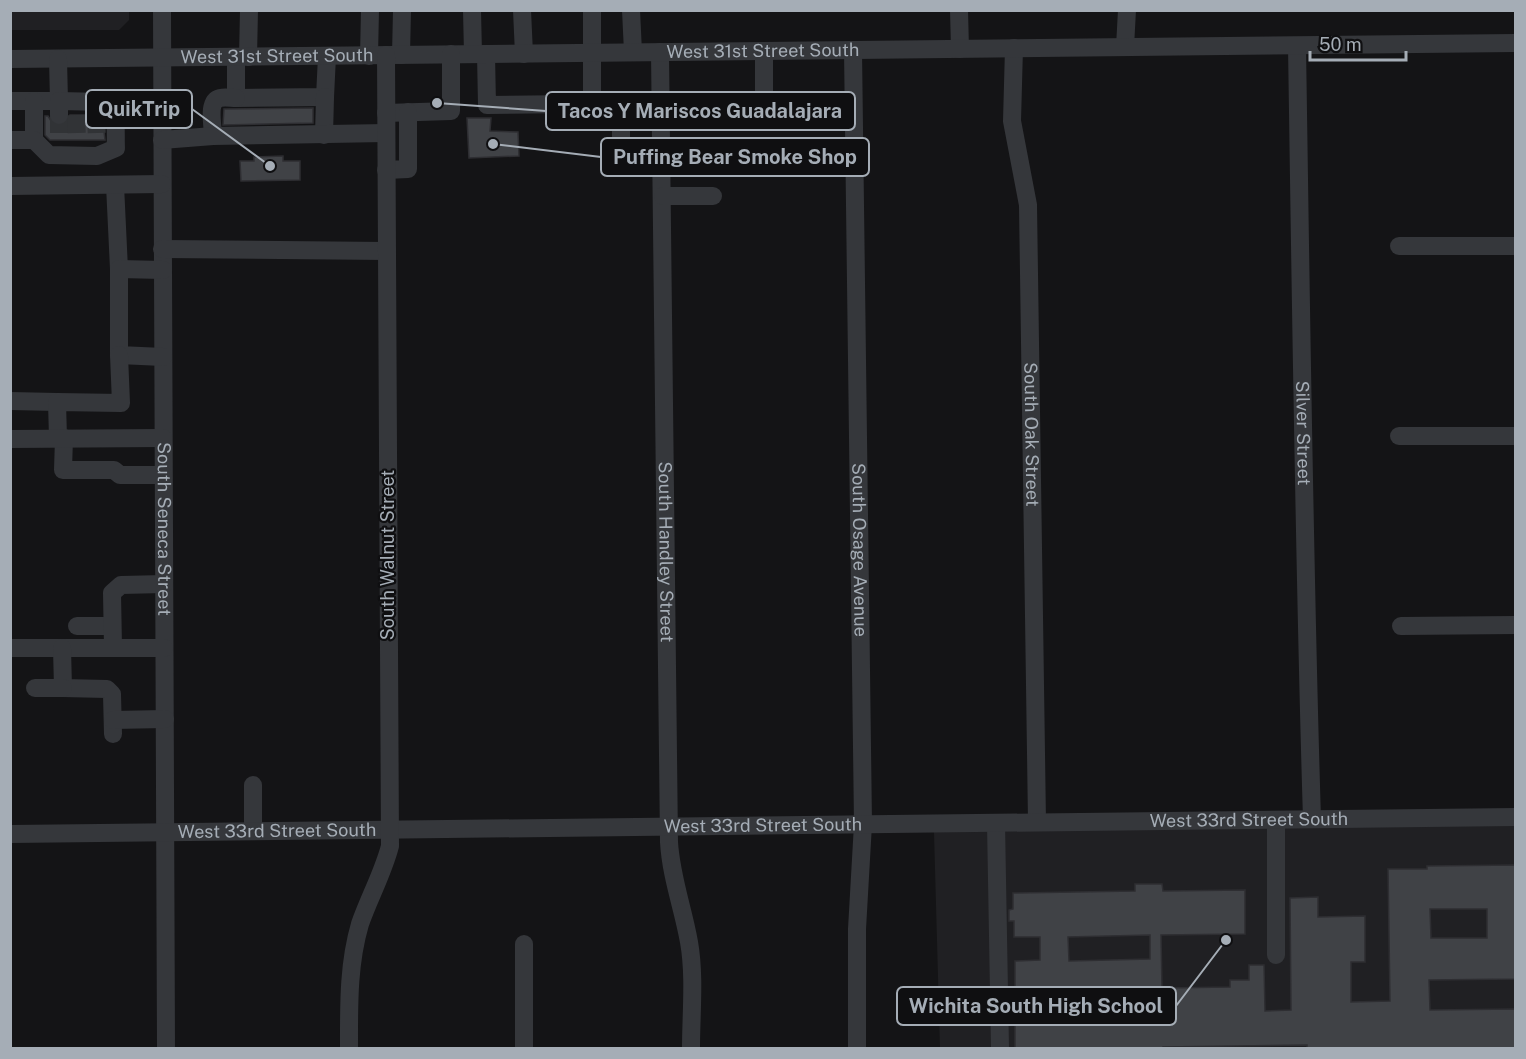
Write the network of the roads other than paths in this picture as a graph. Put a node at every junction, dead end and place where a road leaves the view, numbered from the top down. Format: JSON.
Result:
{"nodes":[{"id":1,"x":162,"y":10,"type":"edge"},
{"id":2,"x":249,"y":10,"type":"edge"},
{"id":3,"x":370,"y":10,"type":"edge"},
{"id":4,"x":402,"y":10,"type":"edge"},
{"id":5,"x":472,"y":10,"type":"edge"},
{"id":6,"x":522,"y":10,"type":"edge"},
{"id":7,"x":592,"y":10,"type":"edge"},
{"id":8,"x":631,"y":10,"type":"edge"},
{"id":9,"x":959,"y":10,"type":"edge"},
{"id":10,"x":1127,"y":10,"type":"edge"},
{"id":11,"x":1515,"y":44,"type":"edge"},
{"id":12,"x":1297,"y":46,"type":"junction"},
{"id":13,"x":1125,"y":47,"type":"junction"},
{"id":14,"x":1014,"y":48,"type":"junction"},
{"id":15,"x":960,"y":49,"type":"junction"},
{"id":16,"x":854,"y":50,"type":"junction"},
{"id":17,"x":764,"y":51,"type":"junction"},
{"id":18,"x":633,"y":52,"type":"junction"},
{"id":19,"x":660,"y":52,"type":"junction"},
{"id":20,"x":592,"y":53,"type":"junction"},
{"id":21,"x":451,"y":54,"type":"junction"},
{"id":22,"x":480,"y":54,"type":"junction"},
{"id":23,"x":524,"y":54,"type":"junction"},
{"id":24,"x":385,"y":55,"type":"junction"},
{"id":25,"x":327,"y":56,"type":"junction"},
{"id":26,"x":242,"y":57,"type":"junction"},
{"id":27,"x":162,"y":58,"type":"junction"},
{"id":28,"x":10,"y":59,"type":"edge"},
{"id":29,"x":58,"y":59,"type":"junction"},
{"id":30,"x":325,"y":96,"type":"junction"},
{"id":31,"x":236,"y":98,"type":"junction"},
{"id":32,"x":10,"y":101,"type":"edge"},
{"id":33,"x":33,"y":101,"type":"junction"},
{"id":34,"x":661,"y":103,"type":"junction"},
{"id":35,"x":592,"y":104,"type":"junction"},
{"id":36,"x":621,"y":104,"type":"junction"},
{"id":37,"x":68,"y":108,"type":"junction"},
{"id":38,"x":758,"y":111,"type":"dead end"},
{"id":39,"x":408,"y":112,"type":"junction"},
{"id":40,"x":386,"y":113,"type":"junction"},
{"id":41,"x":386,"y":134,"type":"junction"},
{"id":42,"x":324,"y":135,"type":"junction"},
{"id":43,"x":213,"y":136,"type":"junction"},
{"id":44,"x":10,"y":140,"type":"edge"},
{"id":45,"x":33,"y":140,"type":"junction"},
{"id":46,"x":162,"y":140,"type":"junction"},
{"id":47,"x":621,"y":144,"type":"dead end"},
{"id":48,"x":68,"y":148,"type":"junction"},
{"id":49,"x":713,"y":151,"type":"dead end"},
{"id":50,"x":662,"y":164,"type":"junction"},
{"id":51,"x":386,"y":170,"type":"junction"},
{"id":52,"x":162,"y":184,"type":"junction"},
{"id":53,"x":77,"y":185,"type":"junction"},
{"id":54,"x":115,"y":185,"type":"junction"},
{"id":55,"x":10,"y":186,"type":"edge"},
{"id":56,"x":663,"y":196,"type":"junction"},
{"id":57,"x":713,"y":196,"type":"dead end"},
{"id":58,"x":1399,"y":246,"type":"dead end"},
{"id":59,"x":1515,"y":246,"type":"edge"},
{"id":60,"x":162,"y":249,"type":"junction"},
{"id":61,"x":387,"y":251,"type":"junction"},
{"id":62,"x":118,"y":270,"type":"junction"},
{"id":63,"x":163,"y":270,"type":"junction"},
{"id":64,"x":119,"y":355,"type":"junction"},
{"id":65,"x":163,"y":357,"type":"junction"},
{"id":66,"x":10,"y":401,"type":"edge"},
{"id":67,"x":57,"y":402,"type":"junction"},
{"id":68,"x":1400,"y":436,"type":"dead end"},
{"id":69,"x":1515,"y":436,"type":"edge"},
{"id":70,"x":61,"y":438,"type":"junction"},
{"id":71,"x":163,"y":438,"type":"junction"},
{"id":72,"x":10,"y":439,"type":"edge"},
{"id":73,"x":163,"y":475,"type":"junction"},
{"id":74,"x":164,"y":584,"type":"junction"},
{"id":75,"x":1515,"y":625,"type":"edge"},
{"id":76,"x":77,"y":626,"type":"dead end"},
{"id":77,"x":112,"y":626,"type":"junction"},
{"id":78,"x":1401,"y":626,"type":"dead end"},
{"id":79,"x":113,"y":647,"type":"junction"},
{"id":80,"x":10,"y":648,"type":"edge"},
{"id":81,"x":62,"y":648,"type":"junction"},
{"id":82,"x":164,"y":648,"type":"junction"},
{"id":83,"x":35,"y":688,"type":"dead end"},
{"id":84,"x":63,"y":688,"type":"junction"},
{"id":85,"x":165,"y":719,"type":"junction"},
{"id":86,"x":253,"y":785,"type":"dead end"},
{"id":87,"x":1515,"y":817,"type":"edge"},
{"id":88,"x":1312,"y":819,"type":"junction"},
{"id":89,"x":1276,"y":820,"type":"junction"},
{"id":90,"x":1037,"y":822,"type":"junction"},
{"id":91,"x":996,"y":823,"type":"junction"},
{"id":92,"x":863,"y":824,"type":"junction"},
{"id":93,"x":669,"y":826,"type":"junction"},
{"id":94,"x":390,"y":830,"type":"junction"},
{"id":95,"x":253,"y":831,"type":"junction"},
{"id":96,"x":165,"y":832,"type":"junction"},
{"id":97,"x":10,"y":834,"type":"edge"},
{"id":98,"x":524,"y":944,"type":"dead end"},
{"id":99,"x":1276,"y":955,"type":"dead end"},
{"id":100,"x":166,"y":1048,"type":"edge"},
{"id":101,"x":349,"y":1048,"type":"edge"},
{"id":102,"x":524,"y":1048,"type":"edge"},
{"id":103,"x":691,"y":1048,"type":"edge"},
{"id":104,"x":857,"y":1048,"type":"edge"},
{"id":105,"x":999,"y":1048,"type":"edge"}],
"edges":[{"from":1,"to":27,"type":"street","name":"South Seneca Street"},
{"from":2,"to":26,"type":"street"},
{"from":3,"to":24,"type":"street"},
{"from":4,"to":24,"type":"street"},
{"from":5,"to":22,"type":"street"},
{"from":6,"to":23,"type":"street"},
{"from":7,"to":20,"type":"street"},
{"from":8,"to":18,"type":"street"},
{"from":9,"to":15,"type":"street"},
{"from":10,"to":13,"type":"street"},
{"from":11,"to":12,"type":"street","name":"West 31st Street South"},
{"from":12,"to":13,"type":"street","name":"West 31st Street South"},
{"from":12,"to":88,"type":"street","name":"Silver Street"},
{"from":13,"to":14,"type":"street","name":"West 31st Street South"},
{"from":14,"to":15,"type":"street","name":"West 31st Street South"},
{"from":14,"to":90,"type":"street","name":"South Oak Street"},
{"from":15,"to":16,"type":"street","name":"West 31st Street South"},
{"from":16,"to":17,"type":"street","name":"West 31st Street South"},
{"from":16,"to":92,"type":"street","name":"South Osage Avenue"},
{"from":17,"to":19,"type":"street","name":"West 31st Street South"},
{"from":17,"to":38,"type":"street"},
{"from":18,"to":19,"type":"street","name":"West 31st Street South"},
{"from":18,"to":20,"type":"street","name":"West 31st Street South"},
{"from":19,"to":34,"type":"street","name":"South Handley Street"},
{"from":20,"to":23,"type":"street","name":"West 31st Street South"},
{"from":20,"to":35,"type":"street"},
{"from":21,"to":22,"type":"street","name":"West 31st Street South"},
{"from":21,"to":24,"type":"street","name":"West 31st Street South"},
{"from":21,"to":39,"type":"street"},
{"from":22,"to":23,"type":"street","name":"West 31st Street South"},
{"from":22,"to":35,"type":"street"},
{"from":24,"to":25,"type":"street","name":"West 31st Street South"},
{"from":24,"to":40,"type":"street","name":"South Walnut Street"},
{"from":25,"to":26,"type":"street","name":"West 31st Street South"},
{"from":25,"to":30,"type":"street"},
{"from":26,"to":27,"type":"street","name":"West 31st Street South"},
{"from":26,"to":31,"type":"street"},
{"from":27,"to":29,"type":"street","name":"West 31st Street South"},
{"from":27,"to":46,"type":"street","name":"South Seneca Street"},
{"from":28,"to":29,"type":"street","name":"West 31st Street South"},
{"from":29,"to":37,"type":"street"},
{"from":30,"to":31,"type":"street"},
{"from":30,"to":42,"type":"street"},
{"from":31,"to":43,"type":"street"},
{"from":32,"to":33,"type":"street"},
{"from":33,"to":37,"type":"street"},
{"from":33,"to":45,"type":"street"},
{"from":34,"to":36,"type":"street"},
{"from":34,"to":50,"type":"street","name":"South Handley Street"},
{"from":35,"to":36,"type":"street"},
{"from":36,"to":47,"type":"street"},
{"from":37,"to":48,"type":"street"},
{"from":39,"to":40,"type":"street"},
{"from":39,"to":51,"type":"street"},
{"from":40,"to":41,"type":"street","name":"South Walnut Street"},
{"from":41,"to":42,"type":"street"},
{"from":41,"to":51,"type":"street","name":"South Walnut Street"},
{"from":42,"to":43,"type":"street"},
{"from":43,"to":46,"type":"street"},
{"from":44,"to":45,"type":"street"},
{"from":45,"to":48,"type":"street"},
{"from":46,"to":52,"type":"street","name":"South Seneca Street"},
{"from":48,"to":53,"type":"street"},
{"from":49,"to":50,"type":"street"},
{"from":50,"to":56,"type":"street","name":"South Handley Street"},
{"from":51,"to":61,"type":"street","name":"South Walnut Street"},
{"from":52,"to":54,"type":"street"},
{"from":52,"to":60,"type":"street","name":"South Seneca Street"},
{"from":53,"to":54,"type":"street"},
{"from":53,"to":55,"type":"street"},
{"from":54,"to":62,"type":"street"},
{"from":56,"to":57,"type":"street"},
{"from":56,"to":93,"type":"street","name":"South Handley Street"},
{"from":58,"to":59,"type":"street"},
{"from":60,"to":61,"type":"street"},
{"from":60,"to":63,"type":"street","name":"South Seneca Street"},
{"from":61,"to":94,"type":"street","name":"South Walnut Street"},
{"from":62,"to":63,"type":"street"},
{"from":62,"to":64,"type":"street"},
{"from":63,"to":65,"type":"street","name":"South Seneca Street"},
{"from":64,"to":65,"type":"street"},
{"from":64,"to":67,"type":"street"},
{"from":65,"to":71,"type":"street","name":"South Seneca Street"},
{"from":66,"to":67,"type":"street"},
{"from":67,"to":70,"type":"street"},
{"from":68,"to":69,"type":"street"},
{"from":70,"to":71,"type":"street"},
{"from":70,"to":72,"type":"street"},
{"from":70,"to":73,"type":"street"},
{"from":71,"to":73,"type":"street","name":"South Seneca Street"},
{"from":73,"to":74,"type":"street","name":"South Seneca Street"},
{"from":74,"to":77,"type":"street"},
{"from":74,"to":82,"type":"street","name":"South Seneca Street"},
{"from":75,"to":78,"type":"street"},
{"from":76,"to":77,"type":"street"},
{"from":77,"to":79,"type":"street"},
{"from":79,"to":81,"type":"street"},
{"from":79,"to":82,"type":"street"},
{"from":80,"to":81,"type":"street"},
{"from":81,"to":84,"type":"street"},
{"from":82,"to":85,"type":"street","name":"South Seneca Street"},
{"from":83,"to":84,"type":"street"},
{"from":84,"to":85,"type":"street"},
{"from":85,"to":96,"type":"street","name":"South Seneca Street"},
{"from":86,"to":95,"type":"street"},
{"from":87,"to":88,"type":"street","name":"West 33rd Street South"},
{"from":88,"to":89,"type":"street","name":"West 33rd Street South"},
{"from":89,"to":90,"type":"street","name":"West 33rd Street South"},
{"from":89,"to":99,"type":"street"},
{"from":90,"to":91,"type":"street","name":"West 33rd Street South"},
{"from":91,"to":92,"type":"street","name":"West 33rd Street South"},
{"from":91,"to":105,"type":"street"},
{"from":92,"to":93,"type":"street","name":"West 33rd Street South"},
{"from":92,"to":104,"type":"street","name":"South Osage Avenue"},
{"from":93,"to":94,"type":"street","name":"West 33rd Street South"},
{"from":93,"to":103,"type":"street","name":"South Handley Street"},
{"from":94,"to":95,"type":"street","name":"West 33rd Street South"},
{"from":94,"to":101,"type":"street","name":"South Walnut Street"},
{"from":95,"to":96,"type":"street","name":"West 33rd Street South"},
{"from":96,"to":97,"type":"street","name":"West 33rd Street South"},
{"from":96,"to":100,"type":"street","name":"South Seneca Street"},
{"from":98,"to":102,"type":"street"}]}
